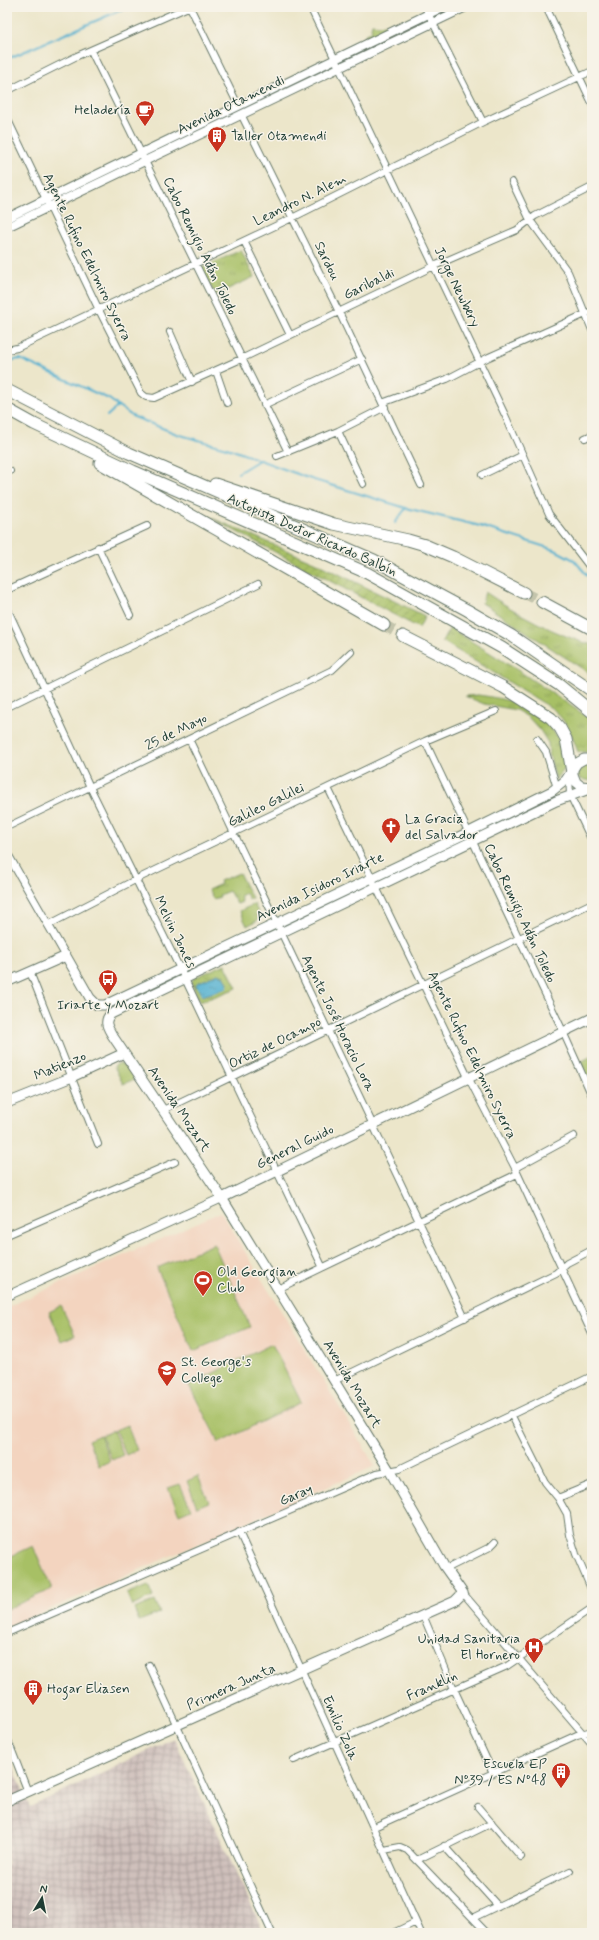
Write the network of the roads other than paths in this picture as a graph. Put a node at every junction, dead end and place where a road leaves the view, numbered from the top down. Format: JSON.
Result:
{"nodes":[{"id":1,"x":189,"y":7,"type":"edge"},
{"id":2,"x":310,"y":7,"type":"edge"},
{"id":3,"x":443,"y":7,"type":"edge"},
{"id":4,"x":466,"y":7,"type":"edge"},
{"id":5,"x":546,"y":7,"type":"edge"},
{"id":6,"x":427,"y":10,"type":"edge"},
{"id":7,"x":433,"y":23,"type":"junction"},
{"id":8,"x":91,"y":51,"type":"junction"},
{"id":9,"x":334,"y":60,"type":"junction"},
{"id":10,"x":338,"y":68,"type":"junction"},
{"id":11,"x":592,"y":70,"type":"edge"},
{"id":12,"x":580,"y":76,"type":"junction"},
{"id":13,"x":7,"y":91,"type":"edge"},
{"id":14,"x":592,"y":102,"type":"edge"},
{"id":15,"x":238,"y":105,"type":"junction"},
{"id":16,"x":241,"y":114,"type":"junction"},
{"id":17,"x":7,"y":118,"type":"edge"},
{"id":18,"x":483,"y":122,"type":"junction"},
{"id":19,"x":144,"y":157,"type":"junction"},
{"id":20,"x":388,"y":170,"type":"junction"},
{"id":21,"x":512,"y":182,"type":"dead end"},
{"id":22,"x":592,"y":188,"type":"edge"},
{"id":23,"x":47,"y":203,"type":"junction"},
{"id":24,"x":7,"y":218,"type":"edge"},
{"id":25,"x":292,"y":218,"type":"junction"},
{"id":26,"x":530,"y":220,"type":"junction"},
{"id":27,"x":7,"y":227,"type":"edge"},
{"id":28,"x":244,"y":241,"type":"junction"},
{"id":29,"x":194,"y":264,"type":"junction"},
{"id":30,"x":434,"y":266,"type":"junction"},
{"id":31,"x":99,"y":310,"type":"junction"},
{"id":32,"x":592,"y":311,"type":"edge"},
{"id":33,"x":339,"y":312,"type":"junction"},
{"id":34,"x":585,"y":314,"type":"junction"},
{"id":35,"x":592,"y":330,"type":"edge"},
{"id":36,"x":170,"y":332,"type":"dead end"},
{"id":37,"x":290,"y":335,"type":"junction"},
{"id":38,"x":7,"y":350,"type":"edge"},
{"id":39,"x":362,"y":359,"type":"junction"},
{"id":40,"x":242,"y":360,"type":"junction"},
{"id":41,"x":480,"y":363,"type":"junction"},
{"id":42,"x":216,"y":371,"type":"junction"},
{"id":43,"x":192,"y":382,"type":"junction"},
{"id":44,"x":7,"y":390,"type":"edge"},
{"id":45,"x":154,"y":398,"type":"joint"},
{"id":46,"x":227,"y":403,"type":"dead end"},
{"id":47,"x":264,"y":405,"type":"junction"},
{"id":48,"x":384,"y":405,"type":"junction"},
{"id":49,"x":7,"y":409,"type":"edge"},
{"id":50,"x":34,"y":424,"type":"junction"},
{"id":51,"x":338,"y":431,"type":"junction"},
{"id":52,"x":592,"y":435,"type":"edge"},
{"id":53,"x":585,"y":438,"type":"dead end"},
{"id":54,"x":288,"y":452,"type":"junction"},
{"id":55,"x":129,"y":453,"type":"junction"},
{"id":56,"x":523,"y":455,"type":"junction"},
{"id":57,"x":278,"y":456,"type":"dead end"},
{"id":58,"x":482,"y":475,"type":"dead end"},
{"id":59,"x":363,"y":484,"type":"dead end"},
{"id":60,"x":421,"y":485,"type":"dead end"},
{"id":61,"x":146,"y":526,"type":"dead end"},
{"id":62,"x":98,"y":547,"type":"junction"},
{"id":63,"x":592,"y":570,"type":"edge"},
{"id":64,"x":258,"y":584,"type":"dead end"},
{"id":65,"x":7,"y":590,"type":"edge"},
{"id":66,"x":524,"y":593,"type":"tunnel mouth"},
{"id":67,"x":542,"y":602,"type":"tunnel mouth"},
{"id":68,"x":7,"y":608,"type":"edge"},
{"id":69,"x":130,"y":615,"type":"dead end"},
{"id":70,"x":384,"y":625,"type":"tunnel mouth"},
{"id":71,"x":592,"y":629,"type":"edge"},
{"id":72,"x":403,"y":636,"type":"tunnel mouth"},
{"id":73,"x":351,"y":652,"type":"dead end"},
{"id":74,"x":45,"y":689,"type":"junction"},
{"id":75,"x":592,"y":691,"type":"edge"},
{"id":76,"x":7,"y":707,"type":"edge"},
{"id":77,"x":496,"y":711,"type":"dead end"},
{"id":78,"x":592,"y":712,"type":"edge"},
{"id":79,"x":189,"y":739,"type":"junction"},
{"id":80,"x":537,"y":739,"type":"dead end"},
{"id":81,"x":425,"y":741,"type":"junction"},
{"id":82,"x":592,"y":759,"type":"edge"},
{"id":83,"x":571,"y":774,"type":"junction"},
{"id":84,"x":90,"y":786,"type":"junction"},
{"id":85,"x":328,"y":788,"type":"junction"},
{"id":86,"x":592,"y":788,"type":"edge"},
{"id":87,"x":554,"y":790,"type":"junction"},
{"id":88,"x":570,"y":795,"type":"junction"},
{"id":89,"x":556,"y":801,"type":"junction"},
{"id":90,"x":7,"y":827,"type":"edge"},
{"id":91,"x":234,"y":834,"type":"junction"},
{"id":92,"x":471,"y":837,"type":"junction"},
{"id":93,"x":592,"y":841,"type":"edge"},
{"id":94,"x":7,"y":853,"type":"edge"},
{"id":95,"x":372,"y":878,"type":"junction"},
{"id":96,"x":137,"y":879,"type":"junction"},
{"id":97,"x":376,"y":888,"type":"junction"},
{"id":98,"x":592,"y":903,"type":"edge"},
{"id":99,"x":276,"y":924,"type":"junction"},
{"id":100,"x":48,"y":925,"type":"junction"},
{"id":101,"x":281,"y":934,"type":"junction"},
{"id":102,"x":519,"y":938,"type":"junction"},
{"id":103,"x":66,"y":956,"type":"junction"},
{"id":104,"x":180,"y":970,"type":"junction"},
{"id":105,"x":30,"y":972,"type":"junction"},
{"id":106,"x":185,"y":979,"type":"junction"},
{"id":107,"x":7,"y":982,"type":"edge"},
{"id":108,"x":424,"y":984,"type":"junction"},
{"id":109,"x":592,"y":1018,"type":"edge"},
{"id":110,"x":106,"y":1025,"type":"joint"},
{"id":111,"x":327,"y":1031,"type":"junction"},
{"id":112,"x":562,"y":1031,"type":"junction"},
{"id":113,"x":124,"y":1053,"type":"junction"},
{"id":114,"x":232,"y":1076,"type":"junction"},
{"id":115,"x":72,"y":1077,"type":"junction"},
{"id":116,"x":468,"y":1077,"type":"junction"},
{"id":117,"x":592,"y":1096,"type":"edge"},
{"id":118,"x":7,"y":1103,"type":"edge"},
{"id":119,"x":163,"y":1110,"type":"junction"},
{"id":120,"x":374,"y":1124,"type":"junction"},
{"id":121,"x":574,"y":1136,"type":"dead end"},
{"id":122,"x":98,"y":1144,"type":"dead end"},
{"id":123,"x":175,"y":1162,"type":"dead end"},
{"id":124,"x":516,"y":1171,"type":"junction"},
{"id":125,"x":276,"y":1172,"type":"junction"},
{"id":126,"x":222,"y":1198,"type":"junction"},
{"id":127,"x":419,"y":1220,"type":"junction"},
{"id":128,"x":7,"y":1235,"type":"edge"},
{"id":129,"x":592,"y":1250,"type":"edge"},
{"id":130,"x":322,"y":1266,"type":"junction"},
{"id":131,"x":562,"y":1268,"type":"junction"},
{"id":132,"x":278,"y":1289,"type":"junction"},
{"id":133,"x":7,"y":1296,"type":"edge"},
{"id":134,"x":465,"y":1318,"type":"junction"},
{"id":135,"x":592,"y":1334,"type":"edge"},
{"id":136,"x":592,"y":1376,"type":"edge"},
{"id":137,"x":334,"y":1380,"type":"junction"},
{"id":138,"x":511,"y":1414,"type":"junction"},
{"id":139,"x":389,"y":1470,"type":"junction"},
{"id":140,"x":592,"y":1484,"type":"edge"},
{"id":141,"x":558,"y":1498,"type":"junction"},
{"id":142,"x":239,"y":1532,"type":"junction"},
{"id":143,"x":496,"y":1542,"type":"dead end"},
{"id":144,"x":446,"y":1569,"type":"junction"},
{"id":145,"x":592,"y":1591,"type":"edge"},
{"id":146,"x":463,"y":1593,"type":"junction"},
{"id":147,"x":592,"y":1608,"type":"edge"},
{"id":148,"x":423,"y":1615,"type":"junction"},
{"id":149,"x":7,"y":1633,"type":"edge"},
{"id":150,"x":519,"y":1656,"type":"junction"},
{"id":151,"x":149,"y":1665,"type":"dead end"},
{"id":152,"x":301,"y":1670,"type":"junction"},
{"id":153,"x":454,"y":1689,"type":"junction"},
{"id":154,"x":177,"y":1726,"type":"junction"},
{"id":155,"x":592,"y":1731,"type":"edge"},
{"id":156,"x":583,"y":1734,"type":"junction"},
{"id":157,"x":7,"y":1738,"type":"edge"},
{"id":158,"x":334,"y":1743,"type":"junction"},
{"id":159,"x":592,"y":1744,"type":"edge"},
{"id":160,"x":294,"y":1760,"type":"dead end"},
{"id":161,"x":493,"y":1773,"type":"junction"},
{"id":162,"x":28,"y":1792,"type":"junction"},
{"id":163,"x":7,"y":1801,"type":"edge"},
{"id":164,"x":478,"y":1807,"type":"dead end"},
{"id":165,"x":492,"y":1823,"type":"junction"},
{"id":166,"x":374,"y":1827,"type":"junction"},
{"id":167,"x":444,"y":1846,"type":"junction"},
{"id":168,"x":384,"y":1850,"type":"junction"},
{"id":169,"x":521,"y":1857,"type":"dead end"},
{"id":170,"x":417,"y":1860,"type":"junction"},
{"id":171,"x":570,"y":1870,"type":"dead end"},
{"id":172,"x":498,"y":1906,"type":"junction"},
{"id":173,"x":472,"y":1918,"type":"junction"},
{"id":174,"x":416,"y":1922,"type":"junction"},
{"id":175,"x":272,"y":1933,"type":"edge"},
{"id":176,"x":393,"y":1933,"type":"edge"},
{"id":177,"x":421,"y":1933,"type":"edge"},
{"id":178,"x":487,"y":1933,"type":"edge"}],
"edges":[{"from":1,"to":8,"type":"street"},
{"from":1,"to":15,"type":"street"},
{"from":2,"to":9,"type":"street","name":"Jorge Newbery"},
{"from":3,"to":6,"type":"main road","name":"Avenida Otamendi"},
{"from":4,"to":7,"type":"main road","name":"Avenida Otamendi"},
{"from":5,"to":12,"type":"street"},
{"from":6,"to":7,"type":"street"},
{"from":6,"to":9,"type":"main road","name":"Avenida Otamendi"},
{"from":7,"to":10,"type":"main road","name":"Avenida Otamendi"},
{"from":7,"to":18,"type":"street"},
{"from":8,"to":13,"type":"street"},
{"from":8,"to":19,"type":"street","name":"Cabo Remigio Adán Toledo"},
{"from":9,"to":10,"type":"street","name":"Jorge Newbery"},
{"from":9,"to":15,"type":"main road","name":"Avenida Otamendi"},
{"from":10,"to":16,"type":"main road","name":"Avenida Otamendi"},
{"from":10,"to":20,"type":"street","name":"Jorge Newbery"},
{"from":11,"to":12,"type":"street","name":"Leandro N. Alem"},
{"from":12,"to":14,"type":"street"},
{"from":12,"to":18,"type":"street","name":"Leandro N. Alem"},
{"from":15,"to":19,"type":"main road","name":"Avenida Otamendi"},
{"from":16,"to":19,"type":"main road","name":"Avenida Otamendi"},
{"from":16,"to":25,"type":"street","name":"Sardou"},
{"from":17,"to":23,"type":"street","name":"Agente Rufino Edelmiro Syerra"},
{"from":18,"to":20,"type":"street","name":"Leandro N. Alem"},
{"from":19,"to":23,"type":"main road","name":"Avenida Otamendi"},
{"from":19,"to":29,"type":"street","name":"Cabo Remigio Adán Toledo"},
{"from":20,"to":25,"type":"street","name":"Leandro N. Alem"},
{"from":20,"to":30,"type":"street","name":"Jorge Newbery"},
{"from":21,"to":26,"type":"street"},
{"from":22,"to":26,"type":"street","name":"Garibaldi"},
{"from":23,"to":24,"type":"main road","name":"Avenida Otamendi"},
{"from":23,"to":27,"type":"main road","name":"Avenida Otamendi"},
{"from":23,"to":31,"type":"street","name":"Agente Rufino Edelmiro Syerra"},
{"from":25,"to":28,"type":"street","name":"Leandro N. Alem"},
{"from":25,"to":33,"type":"street","name":"Sardou"},
{"from":26,"to":30,"type":"street","name":"Garibaldi"},
{"from":26,"to":34,"type":"street"},
{"from":28,"to":29,"type":"street","name":"Leandro N. Alem"},
{"from":28,"to":37,"type":"street"},
{"from":29,"to":31,"type":"street","name":"Leandro N. Alem"},
{"from":29,"to":40,"type":"street","name":"Cabo Remigio Adán Toledo"},
{"from":30,"to":33,"type":"street","name":"Garibaldi"},
{"from":30,"to":41,"type":"street","name":"Jorge Newbery"},
{"from":31,"to":38,"type":"street","name":"Leandro N. Alem"},
{"from":31,"to":45,"type":"street","name":"Agente Rufino Edelmiro Syerra"},
{"from":32,"to":34,"type":"street"},
{"from":33,"to":37,"type":"street","name":"Garibaldi"},
{"from":33,"to":39,"type":"street","name":"Sardou"},
{"from":34,"to":35,"type":"street"},
{"from":34,"to":41,"type":"street"},
{"from":36,"to":43,"type":"street"},
{"from":37,"to":40,"type":"street","name":"Garibaldi"},
{"from":39,"to":47,"type":"street"},
{"from":39,"to":48,"type":"street","name":"Sardou"},
{"from":40,"to":42,"type":"street","name":"Garibaldi"},
{"from":40,"to":47,"type":"street","name":"Cabo Remigio Adán Toledo"},
{"from":41,"to":48,"type":"street"},
{"from":41,"to":56,"type":"street","name":"Jorge Newbery"},
{"from":42,"to":43,"type":"street","name":"Garibaldi"},
{"from":42,"to":46,"type":"street"},
{"from":43,"to":45,"type":"street","name":"Garibaldi"},
{"from":44,"to":55,"type":"highway","name":"Autopista Doctor Ricardo Balbín"},
{"from":47,"to":54,"type":"street","name":"Cabo Remigio Adán Toledo"},
{"from":48,"to":51,"type":"street"},
{"from":48,"to":60,"type":"street","name":"Sardou"},
{"from":49,"to":50,"type":"highway","name":"Autopista Doctor Ricardo Balbín"},
{"from":50,"to":70,"type":"highway"},
{"from":50,"to":78,"type":"highway","name":"Autopista Doctor Ricardo Balbín"},
{"from":51,"to":54,"type":"street"},
{"from":51,"to":59,"type":"street"},
{"from":52,"to":53,"type":"street"},
{"from":54,"to":57,"type":"street"},
{"from":55,"to":66,"type":"highway"},
{"from":55,"to":75,"type":"highway","name":"Autopista Doctor Ricardo Balbín"},
{"from":56,"to":58,"type":"street"},
{"from":56,"to":63,"type":"street","name":"Jorge Newbery"},
{"from":61,"to":62,"type":"street"},
{"from":62,"to":65,"type":"street"},
{"from":62,"to":69,"type":"street"},
{"from":64,"to":74,"type":"street"},
{"from":67,"to":71,"type":"highway"},
{"from":68,"to":74,"type":"street","name":"Melvin Jones"},
{"from":72,"to":83,"type":"highway"},
{"from":73,"to":79,"type":"street","name":"25 de Mayo"},
{"from":74,"to":76,"type":"street"},
{"from":74,"to":84,"type":"street","name":"Melvin Jones"},
{"from":77,"to":81,"type":"street","name":"Galileo Galilei"},
{"from":79,"to":84,"type":"street","name":"25 de Mayo"},
{"from":79,"to":91,"type":"street","name":"Agente José Horacio Lora"},
{"from":80,"to":87,"type":"street"},
{"from":81,"to":85,"type":"street","name":"Galileo Galilei"},
{"from":81,"to":92,"type":"street","name":"Cabo Remigio Adán Toledo"},
{"from":82,"to":83,"type":"main road","name":"Avenida Isidoro Iriarte"},
{"from":83,"to":86,"type":"main road"},
{"from":83,"to":87,"type":"main road","name":"Avenida Isidoro Iriarte"},
{"from":83,"to":88,"type":"street"},
{"from":84,"to":90,"type":"street","name":"25 de Mayo"},
{"from":84,"to":96,"type":"street","name":"Melvin Jones"},
{"from":85,"to":91,"type":"street","name":"Galileo Galilei"},
{"from":85,"to":95,"type":"street","name":"Agente Rufino Edelmiro Syerra"},
{"from":86,"to":88,"type":"main road","name":"Avenida Isidoro Iriarte"},
{"from":87,"to":89,"type":"main road"},
{"from":87,"to":92,"type":"main road","name":"Avenida Isidoro Iriarte"},
{"from":88,"to":89,"type":"main road","name":"Avenida Isidoro Iriarte"},
{"from":88,"to":93,"type":"street"},
{"from":89,"to":92,"type":"main road","name":"Avenida Isidoro Iriarte"},
{"from":91,"to":96,"type":"street","name":"Galileo Galilei"},
{"from":91,"to":99,"type":"street","name":"Agente José Horacio Lora"},
{"from":92,"to":95,"type":"main road","name":"Avenida Isidoro Iriarte"},
{"from":92,"to":97,"type":"main road","name":"Avenida Isidoro Iriarte"},
{"from":92,"to":102,"type":"street","name":"Cabo Remigio Adán Toledo"},
{"from":94,"to":100,"type":"street"},
{"from":95,"to":97,"type":"street","name":"Agente Rufino Edelmiro Syerra"},
{"from":95,"to":99,"type":"main road","name":"Avenida Isidoro Iriarte"},
{"from":96,"to":100,"type":"street","name":"Galileo Galilei"},
{"from":96,"to":104,"type":"street","name":"Melvin Jones"},
{"from":97,"to":101,"type":"main road","name":"Avenida Isidoro Iriarte"},
{"from":97,"to":108,"type":"street","name":"Agente Rufino Edelmiro Syerra"},
{"from":98,"to":102,"type":"street","name":"Ortiz de Ocampo"},
{"from":99,"to":101,"type":"street","name":"Agente José Horacio Lora"},
{"from":99,"to":104,"type":"main road","name":"Avenida Isidoro Iriarte"},
{"from":100,"to":103,"type":"street"},
{"from":101,"to":106,"type":"main road","name":"Avenida Isidoro Iriarte"},
{"from":101,"to":111,"type":"street","name":"Agente José Horacio Lora"},
{"from":102,"to":108,"type":"street","name":"Ortiz de Ocampo"},
{"from":102,"to":112,"type":"street","name":"Cabo Remigio Adán Toledo"},
{"from":103,"to":104,"type":"main road","name":"Avenida Isidoro Iriarte"},
{"from":103,"to":105,"type":"main road"},
{"from":104,"to":106,"type":"street","name":"Melvin Jones"},
{"from":105,"to":107,"type":"main road"},
{"from":105,"to":115,"type":"street"},
{"from":106,"to":110,"type":"main road","name":"Avenida Isidoro Iriarte"},
{"from":106,"to":114,"type":"street","name":"Melvin Jones"},
{"from":108,"to":111,"type":"street","name":"Ortiz de Ocampo"},
{"from":108,"to":116,"type":"street","name":"Agente Rufino Edelmiro Syerra"},
{"from":109,"to":112,"type":"main road","name":"General Guido"},
{"from":110,"to":113,"type":"main road","name":"Avenida Mozart"},
{"from":111,"to":114,"type":"street","name":"Ortiz de Ocampo"},
{"from":111,"to":120,"type":"street","name":"Agente José Horacio Lora"},
{"from":112,"to":116,"type":"main road","name":"General Guido"},
{"from":112,"to":117,"type":"street","name":"Cabo Remigio Adán Toledo"},
{"from":113,"to":115,"type":"main road","name":"Matienzo"},
{"from":113,"to":119,"type":"main road","name":"Avenida Mozart"},
{"from":114,"to":119,"type":"street","name":"Ortiz de Ocampo"},
{"from":114,"to":125,"type":"street","name":"Melvin Jones"},
{"from":115,"to":118,"type":"main road","name":"Matienzo"},
{"from":115,"to":122,"type":"street"},
{"from":116,"to":120,"type":"main road","name":"General Guido"},
{"from":116,"to":124,"type":"street","name":"Agente Rufino Edelmiro Syerra"},
{"from":119,"to":126,"type":"main road","name":"Avenida Mozart"},
{"from":120,"to":125,"type":"main road","name":"General Guido"},
{"from":120,"to":127,"type":"street","name":"Agente José Horacio Lora"},
{"from":121,"to":124,"type":"street"},
{"from":123,"to":128,"type":"street"},
{"from":124,"to":127,"type":"street"},
{"from":124,"to":131,"type":"street","name":"Agente Rufino Edelmiro Syerra"},
{"from":125,"to":126,"type":"main road","name":"General Guido"},
{"from":125,"to":130,"type":"street","name":"Melvin Jones"},
{"from":126,"to":132,"type":"main road","name":"Avenida Mozart"},
{"from":126,"to":133,"type":"main road","name":"General Guido"},
{"from":127,"to":130,"type":"street"},
{"from":127,"to":134,"type":"street","name":"Agente José Horacio Lora"},
{"from":129,"to":131,"type":"street"},
{"from":130,"to":132,"type":"street"},
{"from":131,"to":134,"type":"street"},
{"from":131,"to":135,"type":"street","name":"Agente Rufino Edelmiro Syerra"},
{"from":132,"to":137,"type":"main road","name":"Avenida Mozart"},
{"from":134,"to":137,"type":"street"},
{"from":136,"to":138,"type":"street","name":"Garay"},
{"from":137,"to":139,"type":"main road","name":"Avenida Mozart"},
{"from":138,"to":139,"type":"street","name":"Garay"},
{"from":138,"to":141,"type":"street"},
{"from":139,"to":142,"type":"street","name":"Garay"},
{"from":139,"to":144,"type":"main road","name":"Avenida Mozart"},
{"from":140,"to":141,"type":"street"},
{"from":141,"to":145,"type":"street"},
{"from":142,"to":149,"type":"street","name":"Garay"},
{"from":142,"to":152,"type":"street","name":"Emilio Zola"},
{"from":143,"to":144,"type":"street"},
{"from":144,"to":146,"type":"main road","name":"Avenida Mozart"},
{"from":146,"to":148,"type":"main road","name":"Primera Junta"},
{"from":146,"to":150,"type":"street","name":"Avenida Mozart"},
{"from":147,"to":150,"type":"street","name":"Franklin"},
{"from":148,"to":152,"type":"main road","name":"Primera Junta"},
{"from":148,"to":153,"type":"street"},
{"from":150,"to":153,"type":"street","name":"Franklin"},
{"from":150,"to":156,"type":"street","name":"Avenida Mozart"},
{"from":151,"to":154,"type":"street"},
{"from":152,"to":154,"type":"main road","name":"Primera Junta"},
{"from":152,"to":158,"type":"street","name":"Emilio Zola"},
{"from":153,"to":158,"type":"street","name":"Franklin"},
{"from":153,"to":161,"type":"street"},
{"from":154,"to":162,"type":"main road","name":"Primera Junta"},
{"from":154,"to":175,"type":"street"},
{"from":155,"to":156,"type":"street"},
{"from":156,"to":159,"type":"street","name":"Avenida Mozart"},
{"from":156,"to":161,"type":"street"},
{"from":157,"to":162,"type":"street"},
{"from":158,"to":160,"type":"street","name":"Franklin"},
{"from":158,"to":166,"type":"street","name":"Emilio Zola"},
{"from":161,"to":166,"type":"street"},
{"from":162,"to":163,"type":"main road","name":"Primera Junta"},
{"from":164,"to":165,"type":"street"},
{"from":165,"to":167,"type":"street"},
{"from":165,"to":169,"type":"street"},
{"from":166,"to":168,"type":"street","name":"Emilio Zola"},
{"from":167,"to":170,"type":"street"},
{"from":167,"to":172,"type":"street"},
{"from":168,"to":170,"type":"street"},
{"from":168,"to":174,"type":"street","name":"Emilio Zola"},
{"from":170,"to":173,"type":"street"},
{"from":171,"to":172,"type":"street"},
{"from":172,"to":173,"type":"street"},
{"from":173,"to":178,"type":"street"},
{"from":174,"to":176,"type":"street"},
{"from":174,"to":177,"type":"street","name":"Emilio Zola"}]}
